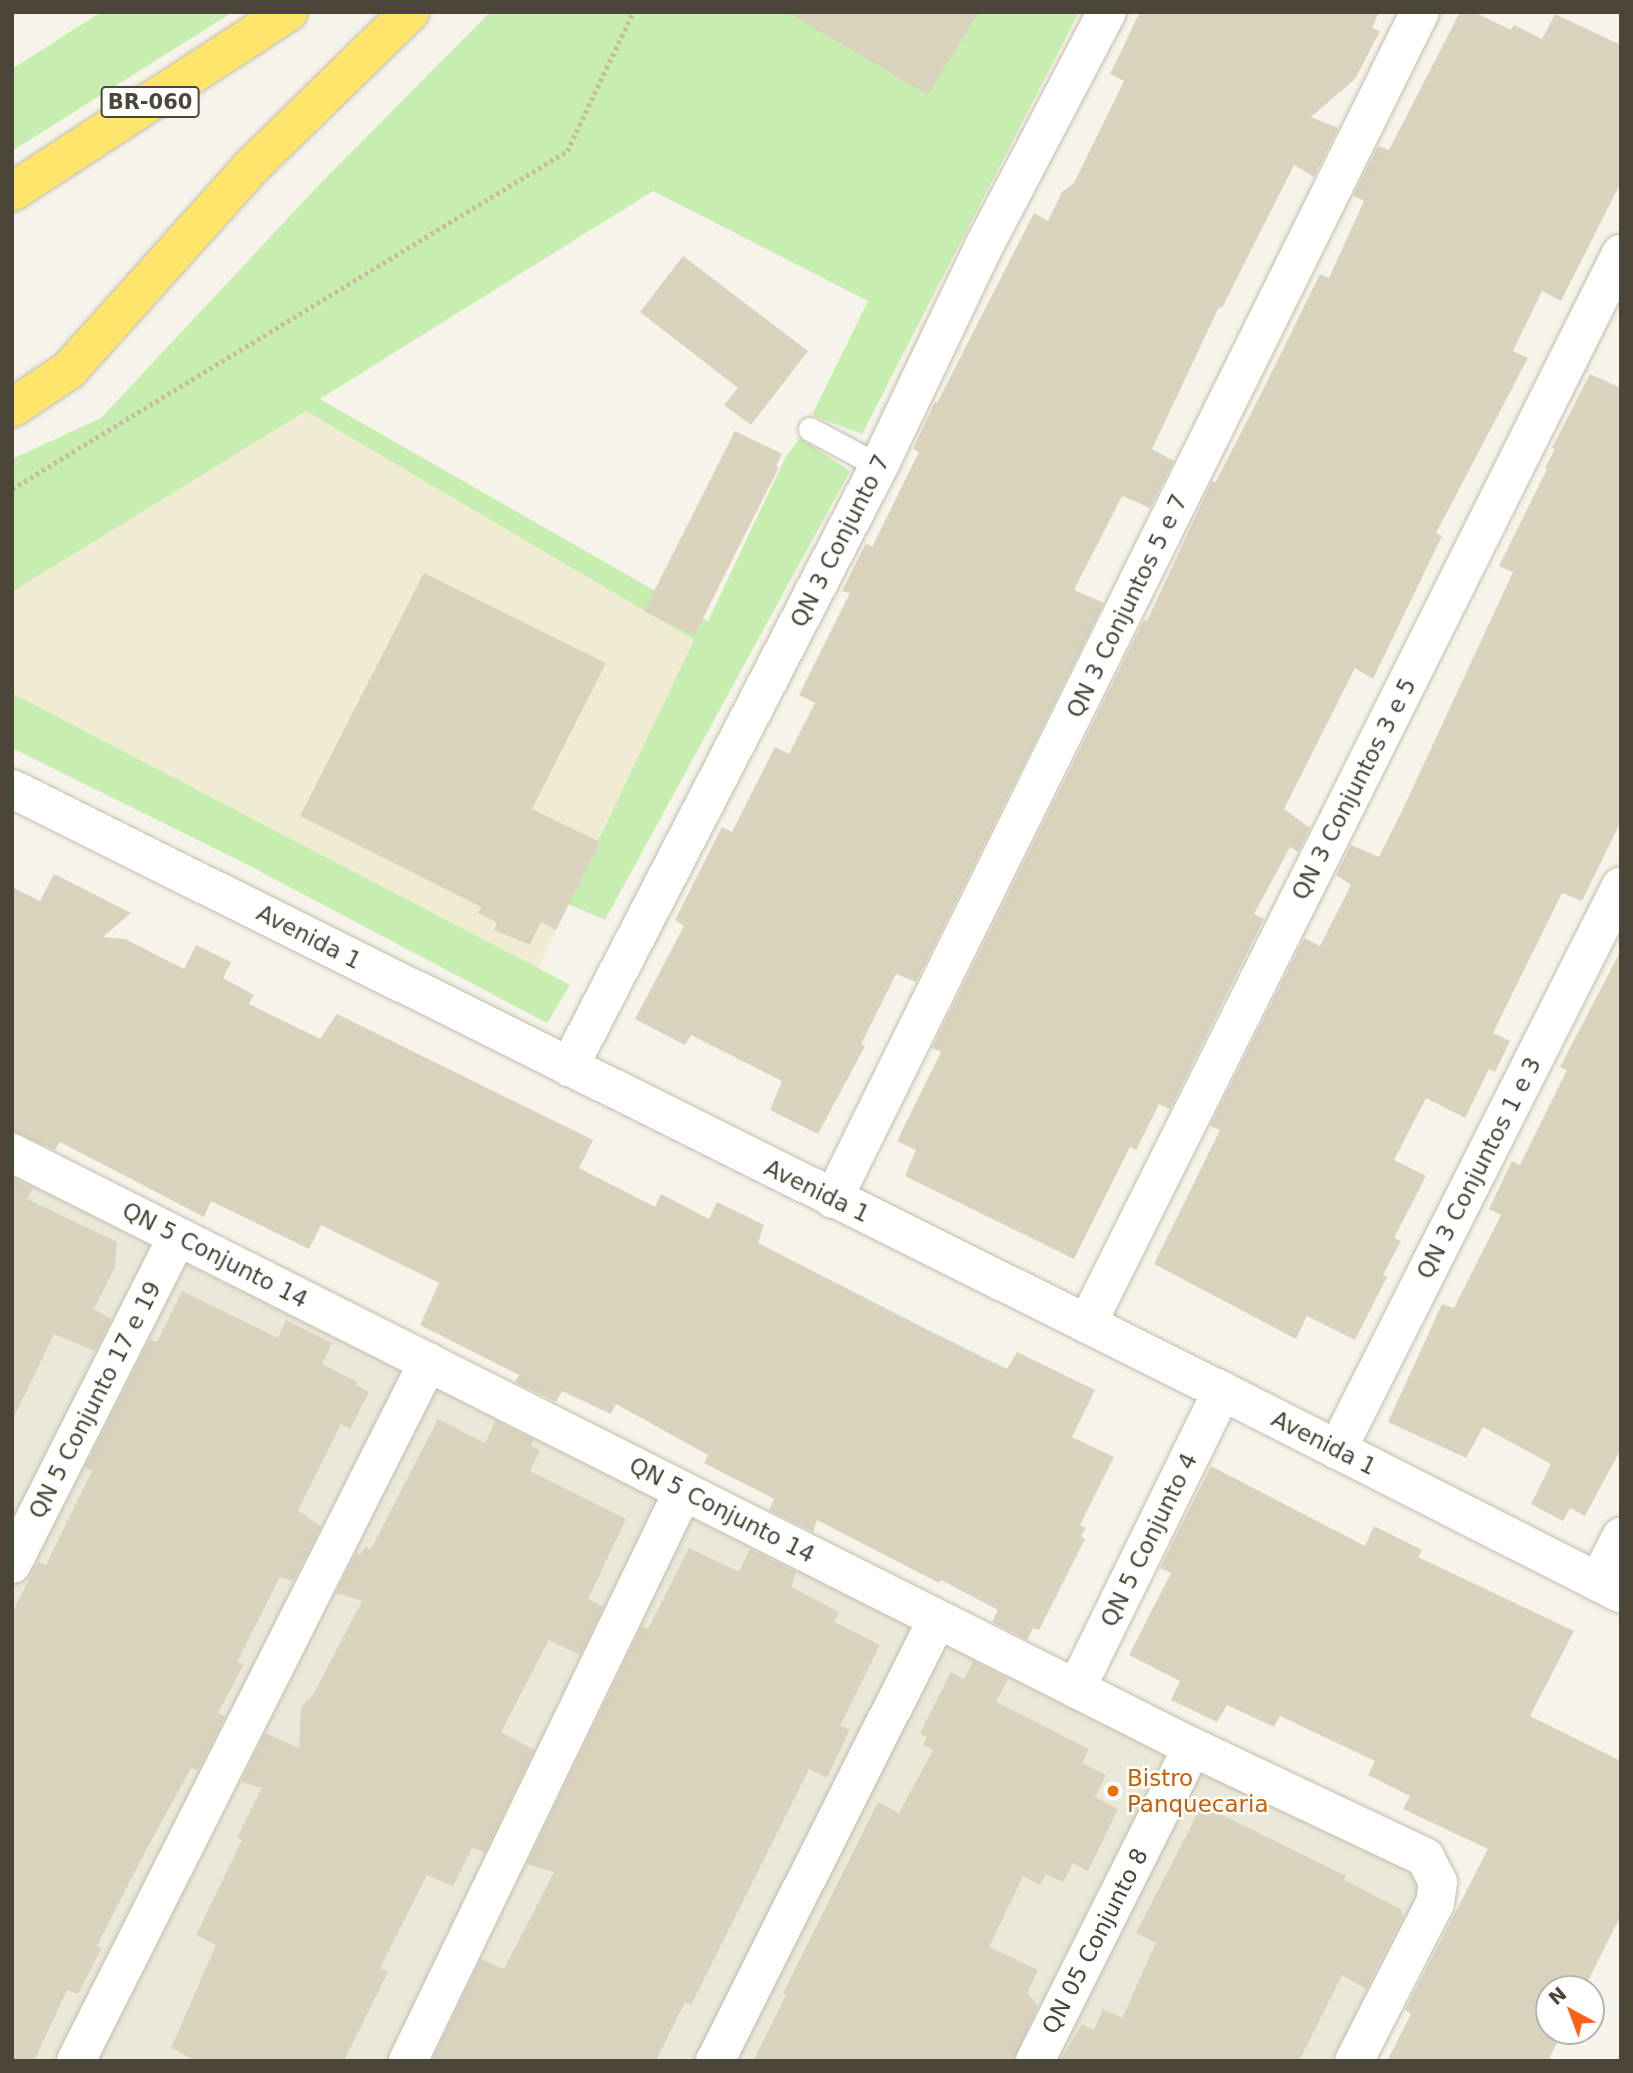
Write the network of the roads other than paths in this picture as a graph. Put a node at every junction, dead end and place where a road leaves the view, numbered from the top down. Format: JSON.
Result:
{"nodes":[{"id":1,"x":288,"y":12,"type":"edge"},
{"id":2,"x":410,"y":12,"type":"edge"},
{"id":3,"x":1107,"y":12,"type":"edge"},
{"id":4,"x":1420,"y":12,"type":"edge"},
{"id":5,"x":12,"y":192,"type":"edge"},
{"id":6,"x":1621,"y":254,"type":"edge"},
{"id":7,"x":12,"y":408,"type":"edge"},
{"id":8,"x":810,"y":429,"type":"dead end"},
{"id":9,"x":879,"y":466,"type":"junction"},
{"id":10,"x":12,"y":789,"type":"edge"},
{"id":11,"x":1621,"y":886,"type":"edge"},
{"id":12,"x":569,"y":1067,"type":"junction"},
{"id":13,"x":12,"y":1153,"type":"edge"},
{"id":14,"x":833,"y":1199,"type":"junction"},
{"id":15,"x":177,"y":1237,"type":"junction"},
{"id":16,"x":1087,"y":1324,"type":"junction"},
{"id":17,"x":428,"y":1362,"type":"junction"},
{"id":18,"x":1222,"y":1391,"type":"junction"},
{"id":19,"x":1337,"y":1450,"type":"junction"},
{"id":20,"x":682,"y":1491,"type":"junction"},
{"id":21,"x":1621,"y":1537,"type":"edge"},
{"id":22,"x":12,"y":1564,"type":"edge"},
{"id":23,"x":1609,"y":1588,"type":"edge"},
{"id":24,"x":937,"y":1619,"type":"junction"},
{"id":25,"x":1076,"y":1689,"type":"junction"},
{"id":26,"x":1192,"y":1747,"type":"junction"},
{"id":27,"x":76,"y":2061,"type":"edge"},
{"id":28,"x":408,"y":2061,"type":"edge"},
{"id":29,"x":715,"y":2061,"type":"edge"},
{"id":30,"x":1035,"y":2061,"type":"edge"},
{"id":31,"x":1354,"y":2061,"type":"edge"}],
"edges":[{"from":1,"to":5,"type":"highway","number":"BR-060"},
{"from":2,"to":7,"type":"highway"},
{"from":3,"to":9,"type":"street","name":"QN 3 Conjunto 7"},
{"from":4,"to":14,"type":"street","name":"QN 3 Conjuntos 5 e 7"},
{"from":6,"to":16,"type":"street","name":"QN 3 Conjuntos 3 e 5"},
{"from":8,"to":9,"type":"lane"},
{"from":9,"to":12,"type":"street","name":"QN 3 Conjunto 7"},
{"from":10,"to":12,"type":"street","name":"Avenida 1"},
{"from":11,"to":19,"type":"street","name":"QN 3 Conjuntos 1 e 3"},
{"from":12,"to":14,"type":"street","name":"Avenida 1"},
{"from":13,"to":15,"type":"street","name":"QN 5 Conjunto 14"},
{"from":14,"to":16,"type":"street","name":"Avenida 1"},
{"from":15,"to":17,"type":"street","name":"QN 5 Conjunto 14"},
{"from":15,"to":22,"type":"street","name":"QN 5 Conjunto 17 e 19"},
{"from":16,"to":18,"type":"street","name":"Avenida 1"},
{"from":17,"to":20,"type":"street","name":"QN 5 Conjunto 14"},
{"from":17,"to":27,"type":"street"},
{"from":18,"to":19,"type":"street","name":"Avenida 1"},
{"from":18,"to":25,"type":"street","name":"QN 5 Conjunto 4"},
{"from":19,"to":23,"type":"street","name":"Avenida 1"},
{"from":20,"to":24,"type":"street","name":"QN 5 Conjunto 14"},
{"from":20,"to":28,"type":"street"},
{"from":21,"to":23,"type":"street"},
{"from":24,"to":25,"type":"street","name":"QN 5 Conjunto 14"},
{"from":24,"to":29,"type":"street"},
{"from":25,"to":26,"type":"street","name":"QN 5 Conjunto 14"},
{"from":26,"to":30,"type":"street","name":"QN 05 Conjunto 8"},
{"from":26,"to":31,"type":"street","name":"QN 5 Conjunto 14"}]}
